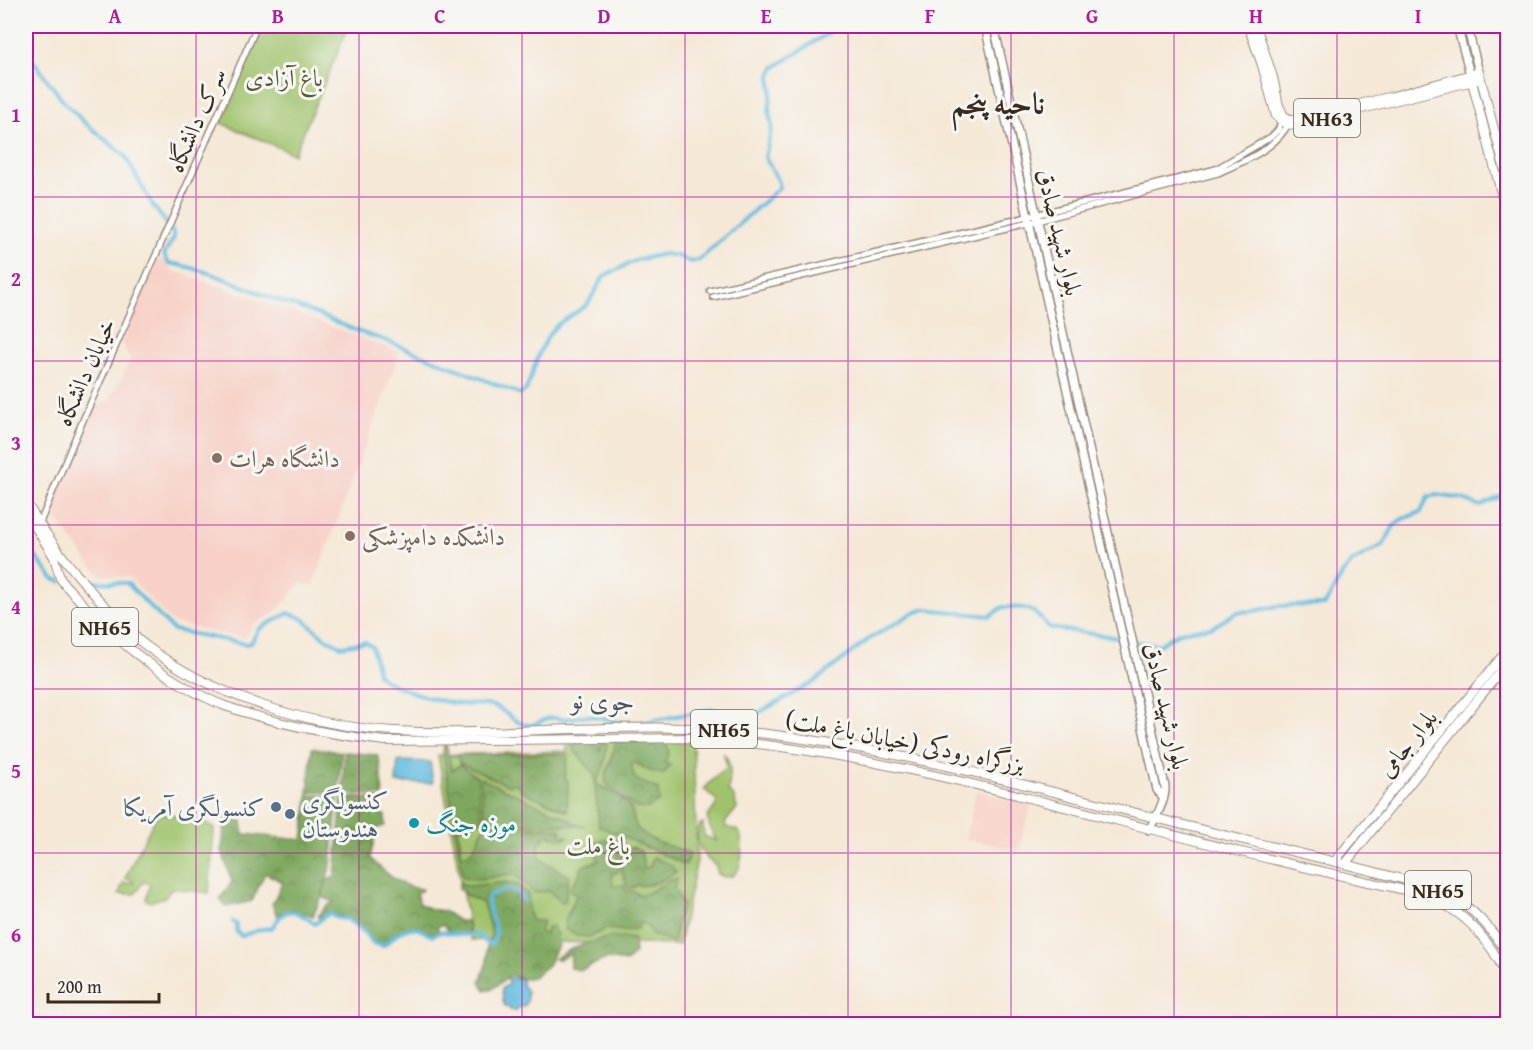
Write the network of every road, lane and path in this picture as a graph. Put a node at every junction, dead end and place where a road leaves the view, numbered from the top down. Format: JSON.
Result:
{"nodes":[{"id":1,"x":256,"y":26,"type":"edge"},
{"id":2,"x":985,"y":26,"type":"edge"},
{"id":3,"x":994,"y":26,"type":"edge"},
{"id":4,"x":1248,"y":26,"type":"edge"},
{"id":5,"x":1256,"y":26,"type":"edge"},
{"id":6,"x":1457,"y":26,"type":"edge"},
{"id":7,"x":1467,"y":26,"type":"edge"},
{"id":8,"x":1480,"y":76,"type":"junction"},
{"id":9,"x":1471,"y":77,"type":"junction"},
{"id":10,"x":1286,"y":120,"type":"junction"},
{"id":11,"x":1508,"y":182,"type":"edge"},
{"id":12,"x":1036,"y":218,"type":"junction"},
{"id":13,"x":1508,"y":219,"type":"edge"},
{"id":14,"x":1028,"y":220,"type":"junction"},
{"id":15,"x":168,"y":226,"type":"joint"},
{"id":16,"x":711,"y":294,"type":"dead end"},
{"id":17,"x":26,"y":502,"type":"edge"},
{"id":18,"x":26,"y":512,"type":"edge"},
{"id":19,"x":38,"y":528,"type":"junction"},
{"id":20,"x":60,"y":578,"type":"junction"},
{"id":21,"x":124,"y":626,"type":"junction"},
{"id":22,"x":1508,"y":649,"type":"edge"},
{"id":23,"x":1508,"y":662,"type":"edge"},
{"id":24,"x":1163,"y":797,"type":"junction"},
{"id":25,"x":1156,"y":817,"type":"junction"},
{"id":26,"x":1149,"y":830,"type":"junction"},
{"id":27,"x":1335,"y":861,"type":"junction"},
{"id":28,"x":1345,"y":864,"type":"junction"},
{"id":29,"x":1508,"y":954,"type":"edge"},
{"id":30,"x":1508,"y":982,"type":"edge"}],
"edges":[{"from":1,"to":15,"type":"street","name":"سرک دانشگاه"},
{"from":2,"to":14,"type":"main road","name":"بلوار شهید صادق"},
{"from":3,"to":12,"type":"main road","name":"بلوار شهید صادق"},
{"from":4,"to":10,"type":"highway","number":"NH63"},
{"from":5,"to":10,"type":"highway","number":"NH63"},
{"from":6,"to":9,"type":"main road"},
{"from":7,"to":8,"type":"main road"},
{"from":8,"to":9,"type":"highway","number":"NH63"},
{"from":8,"to":11,"type":"highway"},
{"from":9,"to":10,"type":"highway","number":"NH63"},
{"from":9,"to":13,"type":"highway"},
{"from":10,"to":12,"type":"street"},
{"from":12,"to":14,"type":"street"},
{"from":12,"to":24,"type":"main road","name":"بلوار شهید صادق"},
{"from":14,"to":16,"type":"street"},
{"from":14,"to":24,"type":"main road","name":"بلوار شهید صادق"},
{"from":15,"to":19,"type":"street","name":"خیابان دانشگاه"},
{"from":17,"to":19,"type":"highway","number":"NH65"},
{"from":18,"to":19,"type":"highway","number":"NH65"},
{"from":19,"to":20,"type":"highway","number":"NH65"},
{"from":19,"to":21,"type":"highway","number":"NH65"},
{"from":20,"to":21,"type":"highway"},
{"from":20,"to":26,"type":"highway","name":"بزرگراه رودکی (خیابان باغ ملت)","number":"NH65"},
{"from":21,"to":25,"type":"highway","name":"بزرگراه رودکی (خیابان باغ ملت)","number":"NH65"},
{"from":22,"to":27,"type":"highway","name":"بلوار جامی"},
{"from":23,"to":28,"type":"highway","name":"بلوار جامی"},
{"from":24,"to":25,"type":"main road"},
{"from":25,"to":26,"type":"main road"},
{"from":25,"to":27,"type":"highway","name":"بزرگراه رودکی (خیابان باغ ملت)","number":"NH65"},
{"from":26,"to":30,"type":"highway","name":"بزرگراه رودکی (خیابان باغ ملت)"},
{"from":27,"to":28,"type":"highway","number":"NH65"},
{"from":28,"to":29,"type":"highway","number":"NH65"}]}
